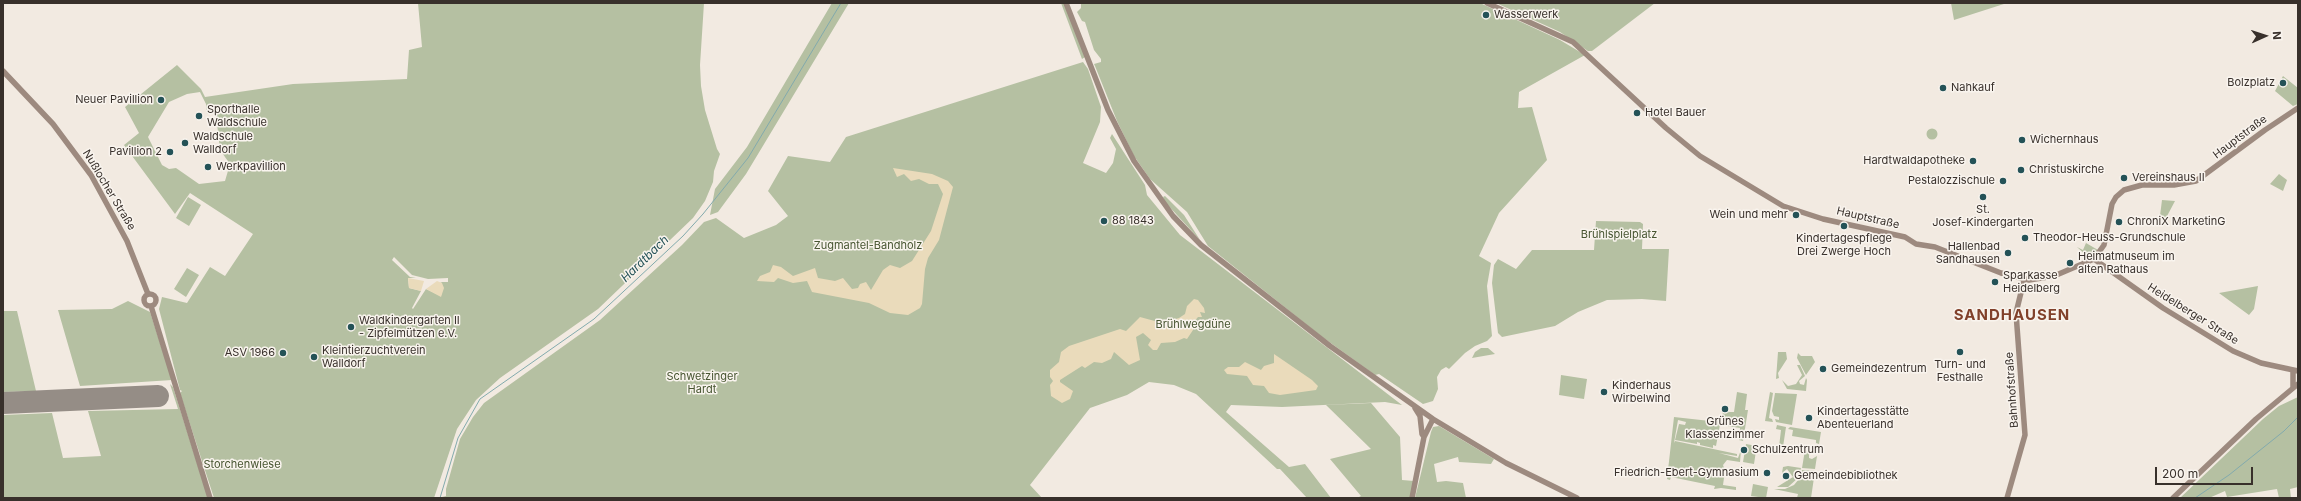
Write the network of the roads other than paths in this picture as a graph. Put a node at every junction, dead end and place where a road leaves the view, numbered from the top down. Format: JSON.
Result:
{"nodes":[{"id":1,"x":1066,"y":3,"type":"edge"},
{"id":2,"x":1487,"y":3,"type":"edge"},
{"id":3,"x":3,"y":71,"type":"edge"},
{"id":4,"x":2298,"y":108,"type":"edge"},
{"id":5,"x":2094,"y":259,"type":"junction"},
{"id":6,"x":2024,"y":280,"type":"junction"},
{"id":7,"x":148,"y":294,"type":"junction"},
{"id":8,"x":151,"y":306,"type":"junction"},
{"id":9,"x":2293,"y":370,"type":"edge"},
{"id":10,"x":2298,"y":377,"type":"edge"},
{"id":11,"x":2298,"y":384,"type":"edge"},
{"id":12,"x":2293,"y":388,"type":"junction"},
{"id":13,"x":1411,"y":403,"type":"junction"},
{"id":14,"x":1431,"y":417,"type":"junction"},
{"id":15,"x":1421,"y":425,"type":"junction"},
{"id":16,"x":1424,"y":436,"type":"junction"},
{"id":17,"x":210,"y":498,"type":"edge"},
{"id":18,"x":1412,"y":498,"type":"edge"},
{"id":19,"x":1577,"y":498,"type":"edge"},
{"id":20,"x":2007,"y":498,"type":"edge"},
{"id":21,"x":2173,"y":498,"type":"edge"}],
"edges":[{"from":1,"to":13,"type":"street"},
{"from":2,"to":6,"type":"street","name":"Hauptstraße"},
{"from":3,"to":7,"type":"street","name":"Nußlocher Straße"},
{"from":4,"to":5,"type":"street","name":"Hauptstraße"},
{"from":5,"to":6,"type":"street","name":"Hauptstraße"},
{"from":5,"to":9,"type":"street","name":"Heidelberger Straße"},
{"from":6,"to":20,"type":"street","name":"Bahnhofstraße"},
{"from":7,"to":8,"type":"street"},
{"from":7,"to":8,"type":"street"},
{"from":8,"to":17,"type":"street"},
{"from":9,"to":10,"type":"street"},
{"from":9,"to":12,"type":"street"},
{"from":11,"to":12,"type":"street"},
{"from":12,"to":21,"type":"street"},
{"from":13,"to":14,"type":"street"},
{"from":13,"to":15,"type":"street"},
{"from":14,"to":15,"type":"street"},
{"from":14,"to":16,"type":"street"},
{"from":14,"to":19,"type":"street"},
{"from":15,"to":16,"type":"street"},
{"from":16,"to":18,"type":"street"}]}
